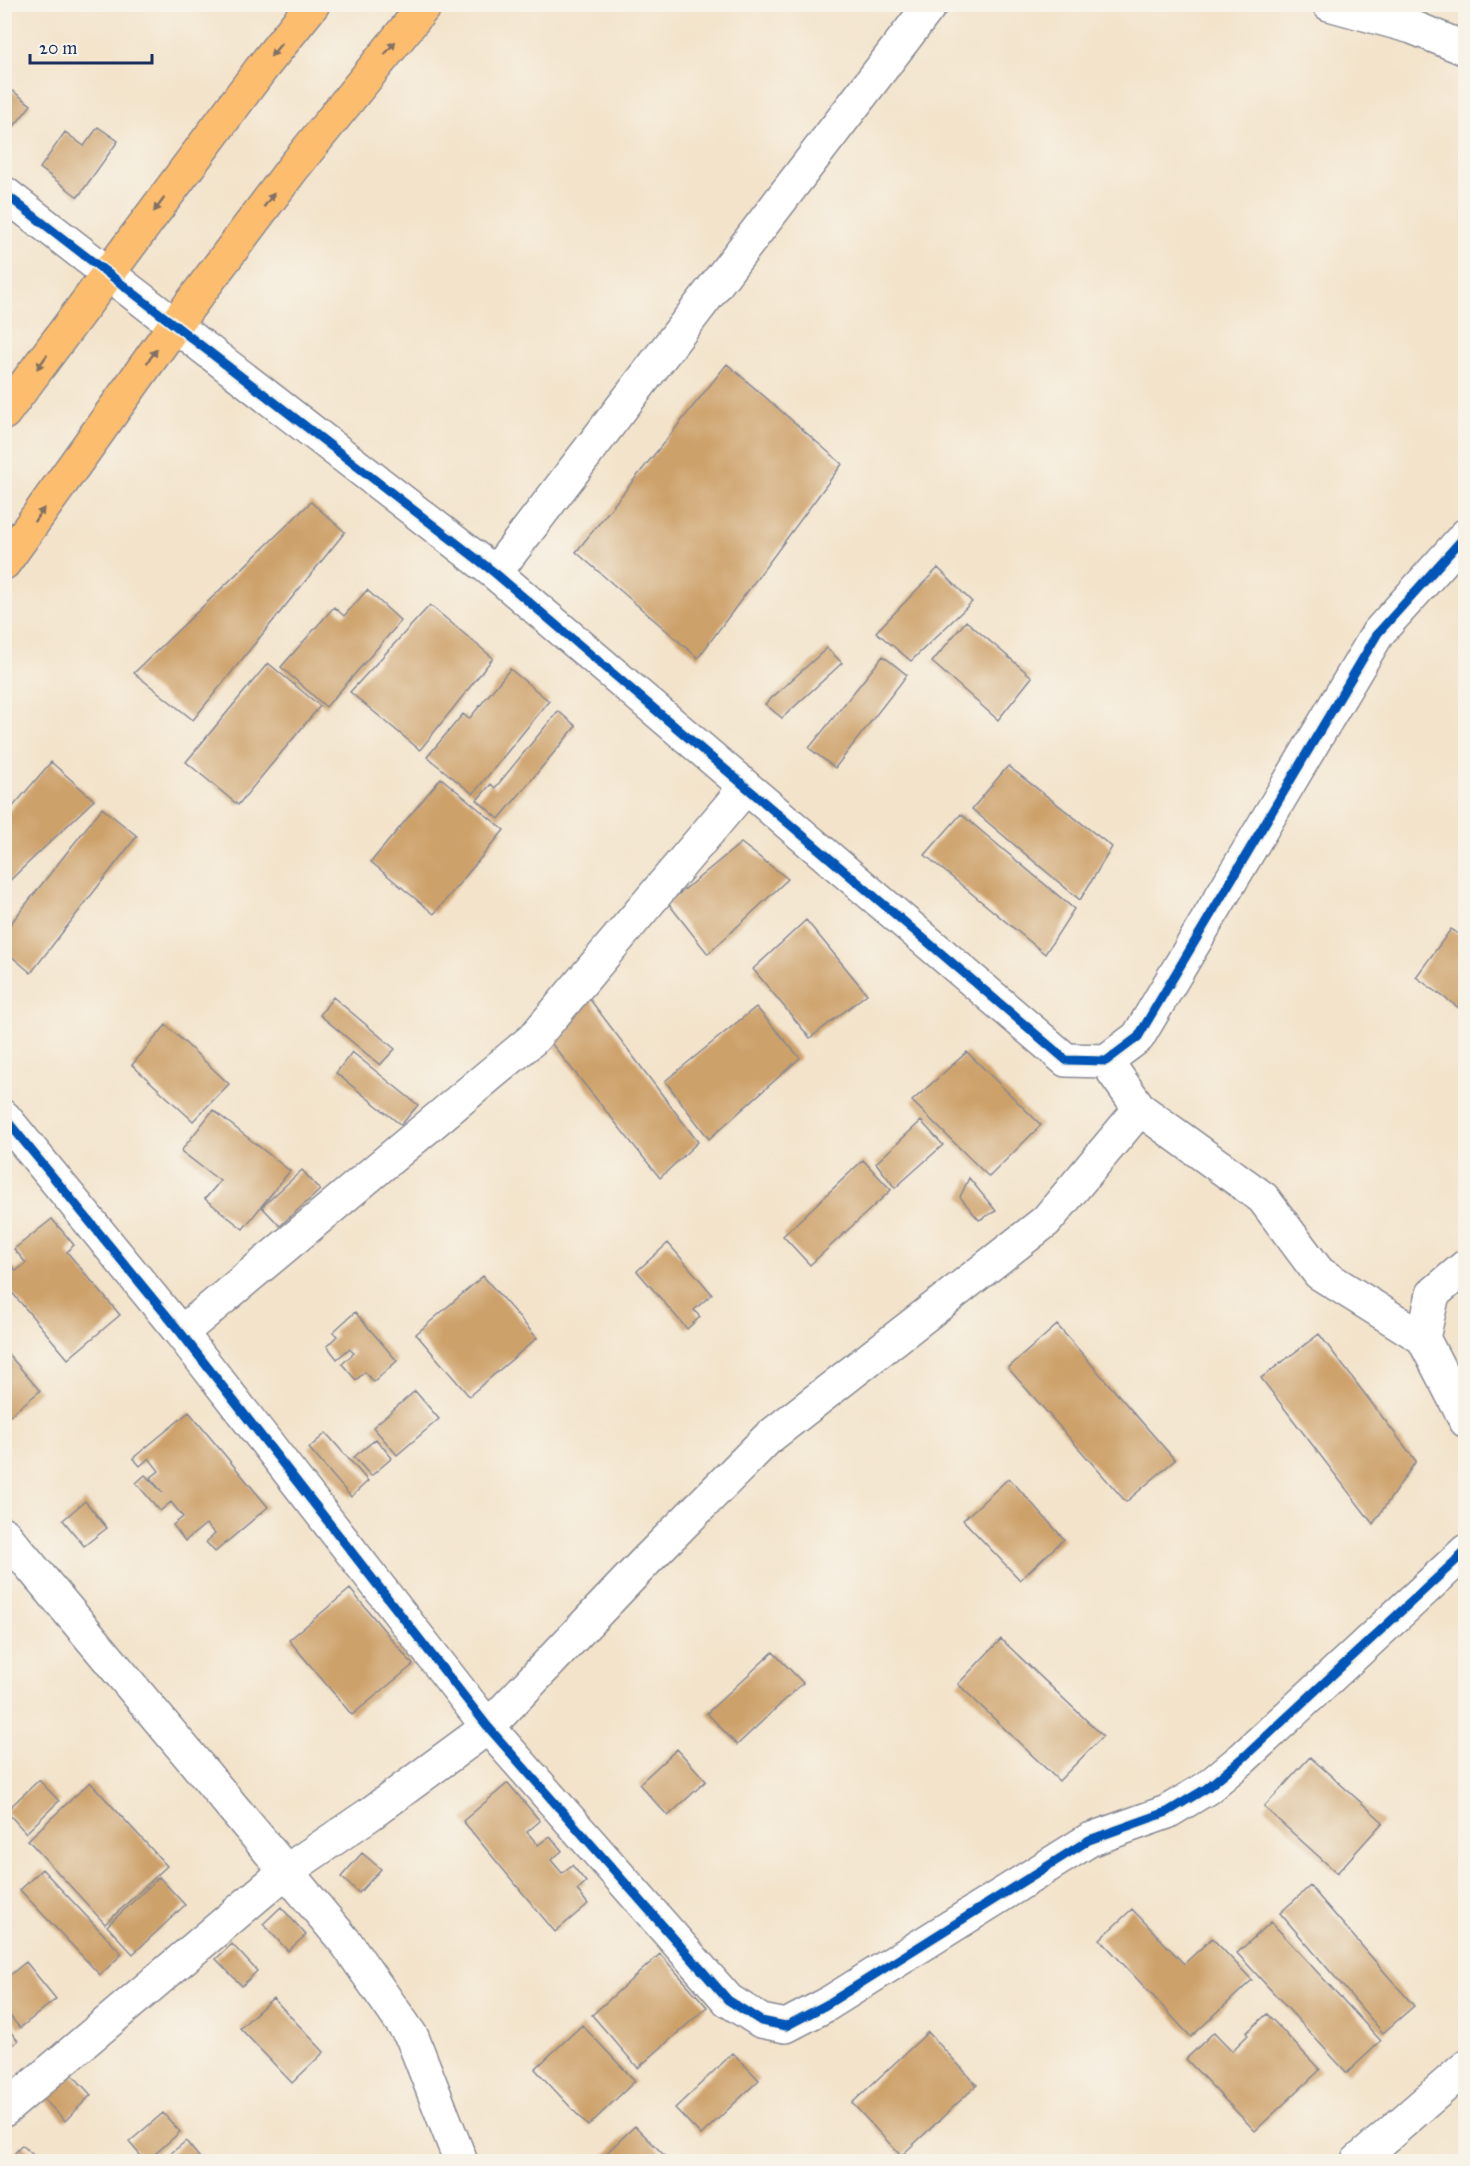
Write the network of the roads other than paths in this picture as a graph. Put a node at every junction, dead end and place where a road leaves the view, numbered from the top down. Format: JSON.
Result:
{"nodes":[{"id":1,"x":314,"y":4,"type":"edge"},
{"id":2,"x":426,"y":4,"type":"edge"},
{"id":3,"x":931,"y":4,"type":"edge"},
{"id":4,"x":1329,"y":4,"type":"edge"},
{"id":5,"x":1466,"y":49,"type":"edge"},
{"id":6,"x":4,"y":194,"type":"edge"},
{"id":7,"x":107,"y":274,"type":"junction"},
{"id":8,"x":174,"y":326,"type":"junction"},
{"id":9,"x":4,"y":413,"type":"edge"},
{"id":10,"x":1466,"y":535,"type":"edge"},
{"id":11,"x":4,"y":563,"type":"edge"},
{"id":12,"x":495,"y":573,"type":"junction"},
{"id":13,"x":746,"y":787,"type":"junction"},
{"id":14,"x":1106,"y":1061,"type":"junction"},
{"id":15,"x":1140,"y":1109,"type":"junction"},
{"id":16,"x":4,"y":1117,"type":"edge"},
{"id":17,"x":1466,"y":1266,"type":"edge"},
{"id":18,"x":181,"y":1333,"type":"junction"},
{"id":19,"x":1423,"y":1338,"type":"junction"},
{"id":20,"x":1466,"y":1421,"type":"edge"},
{"id":21,"x":4,"y":1534,"type":"edge"},
{"id":22,"x":1466,"y":1551,"type":"edge"},
{"id":23,"x":488,"y":1727,"type":"junction"},
{"id":24,"x":285,"y":1872,"type":"junction"},
{"id":25,"x":1466,"y":2067,"type":"edge"},
{"id":26,"x":4,"y":2110,"type":"edge"},
{"id":27,"x":461,"y":2162,"type":"edge"},
{"id":28,"x":1357,"y":2162,"type":"edge"}],
"edges":[{"from":1,"to":7,"type":"main road","one_way":true},
{"from":8,"to":2,"type":"main road","one_way":true},
{"from":3,"to":12,"type":"street"},
{"from":4,"to":5,"type":"street"},
{"from":6,"to":7,"type":"street"},
{"from":7,"to":8,"type":"street"},
{"from":7,"to":9,"type":"main road","one_way":true},
{"from":11,"to":8,"type":"main road","one_way":true},
{"from":8,"to":12,"type":"street"},
{"from":10,"to":14,"type":"street"},
{"from":12,"to":13,"type":"street"},
{"from":13,"to":14,"type":"street"},
{"from":13,"to":18,"type":"street"},
{"from":14,"to":15,"type":"street"},
{"from":15,"to":19,"type":"street"},
{"from":15,"to":23,"type":"street"},
{"from":16,"to":18,"type":"street"},
{"from":17,"to":19,"type":"street"},
{"from":18,"to":23,"type":"street"},
{"from":19,"to":20,"type":"street"},
{"from":21,"to":24,"type":"street"},
{"from":22,"to":23,"type":"street"},
{"from":23,"to":24,"type":"street"},
{"from":24,"to":26,"type":"street"},
{"from":24,"to":27,"type":"street"},
{"from":25,"to":28,"type":"street"}]}
